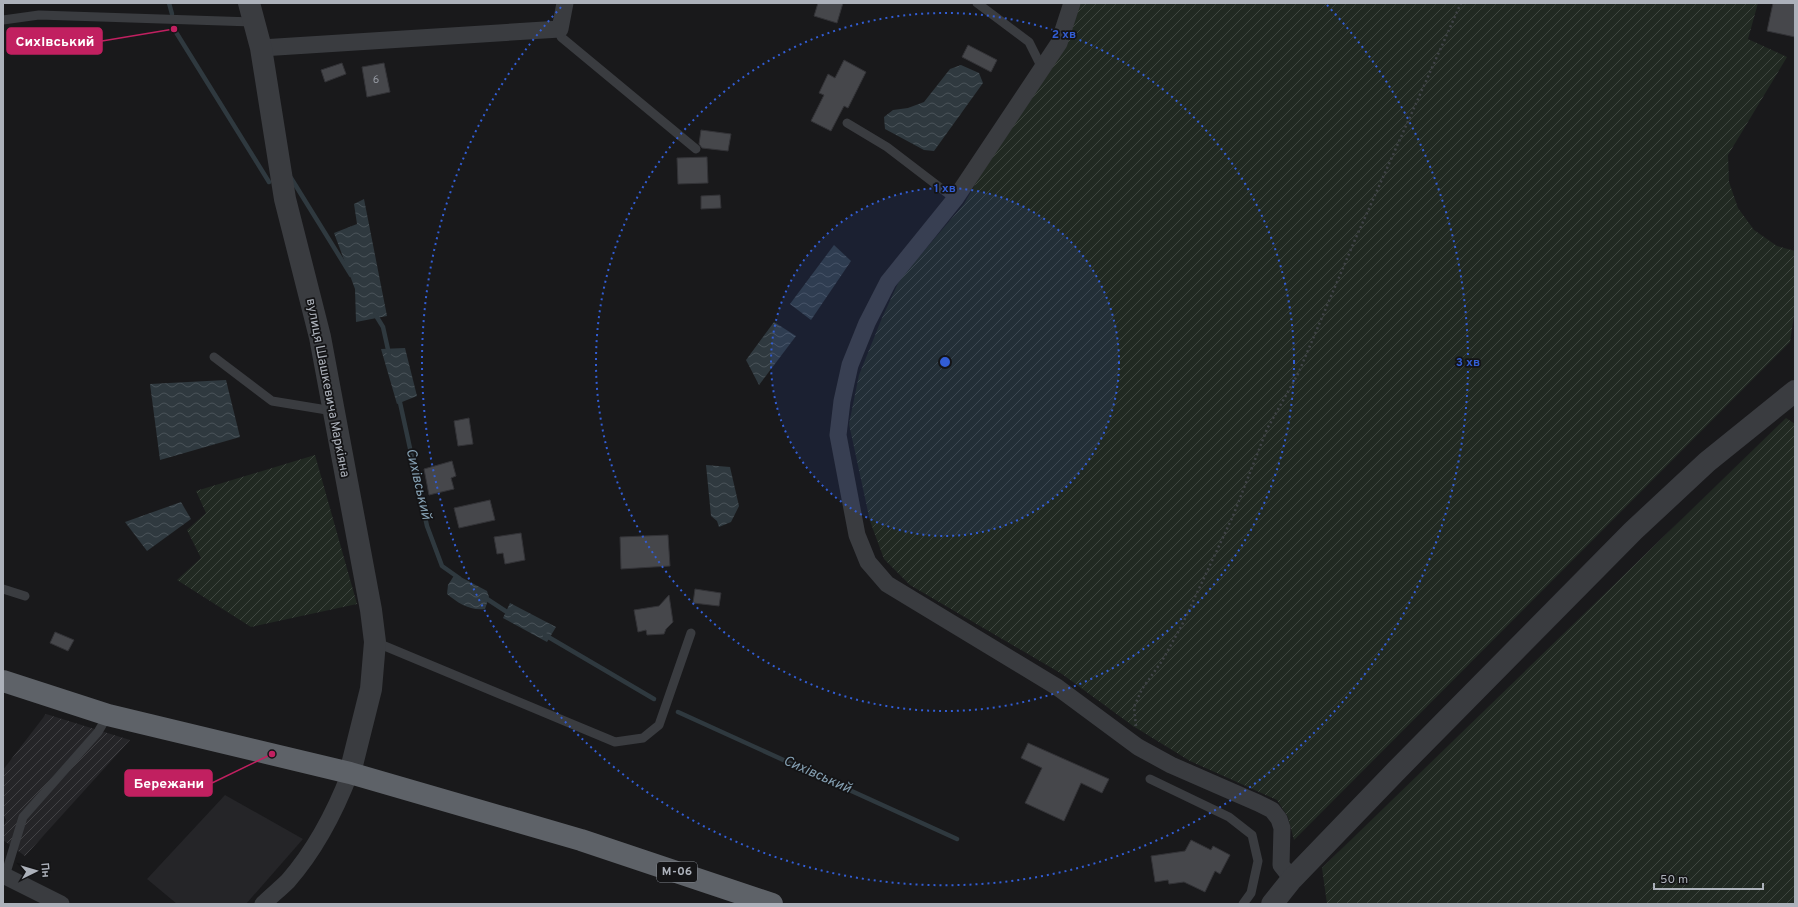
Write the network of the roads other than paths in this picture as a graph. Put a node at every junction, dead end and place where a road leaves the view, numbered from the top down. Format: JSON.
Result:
{"nodes":[{"id":1,"x":565,"y":3,"type":"edge"},
{"id":2,"x":976,"y":3,"type":"edge"},
{"id":3,"x":1072,"y":3,"type":"edge"},
{"id":4,"x":251,"y":13,"type":"edge"},
{"id":5,"x":3,"y":20,"type":"edge"},
{"id":6,"x":560,"y":29,"type":"junction"},
{"id":7,"x":261,"y":48,"type":"junction"},
{"id":8,"x":1042,"y":68,"type":"junction"},
{"id":9,"x":848,"y":123,"type":"dead end"},
{"id":10,"x":696,"y":149,"type":"dead end"},
{"id":11,"x":955,"y":199,"type":"junction"},
{"id":12,"x":214,"y":357,"type":"dead end"},
{"id":13,"x":1795,"y":391,"type":"edge"},
{"id":14,"x":333,"y":411,"type":"junction"},
{"id":15,"x":3,"y":589,"type":"edge"},
{"id":16,"x":25,"y":596,"type":"dead end"},
{"id":17,"x":691,"y":633,"type":"dead end"},
{"id":18,"x":375,"y":642,"type":"junction"},
{"id":19,"x":3,"y":681,"type":"edge"},
{"id":20,"x":108,"y":715,"type":"junction"},
{"id":21,"x":350,"y":773,"type":"junction"},
{"id":22,"x":1150,"y":779,"type":"dead end"},
{"id":23,"x":4,"y":876,"type":"edge"},
{"id":24,"x":1292,"y":879,"type":"junction"},
{"id":25,"x":62,"y":904,"type":"edge"},
{"id":26,"x":263,"y":904,"type":"edge"},
{"id":27,"x":772,"y":904,"type":"edge"},
{"id":28,"x":1243,"y":904,"type":"edge"},
{"id":29,"x":1272,"y":904,"type":"edge"}],
"edges":[{"from":1,"to":6,"type":"street"},
{"from":2,"to":8,"type":"lane"},
{"from":3,"to":8,"type":"street"},
{"from":4,"to":5,"type":"lane"},
{"from":4,"to":7,"type":"street","name":"вулиця Шашкевича Маркіяна"},
{"from":6,"to":7,"type":"street"},
{"from":6,"to":10,"type":"lane"},
{"from":7,"to":14,"type":"street","name":"вулиця Шашкевича Маркіяна"},
{"from":8,"to":11,"type":"street"},
{"from":9,"to":11,"type":"lane"},
{"from":11,"to":24,"type":"street"},
{"from":12,"to":14,"type":"lane"},
{"from":13,"to":24,"type":"street"},
{"from":14,"to":18,"type":"street","name":"вулиця Шашкевича Маркіяна"},
{"from":15,"to":16,"type":"lane"},
{"from":17,"to":18,"type":"lane"},
{"from":18,"to":21,"type":"street","name":"вулиця Шашкевича Маркіяна"},
{"from":19,"to":20,"type":"highway","number":"М-06"},
{"from":20,"to":21,"type":"highway","number":"М-06"},
{"from":20,"to":23,"type":"lane"},
{"from":21,"to":26,"type":"street"},
{"from":21,"to":27,"type":"highway","number":"М-06"},
{"from":22,"to":28,"type":"lane"},
{"from":23,"to":25,"type":"street"},
{"from":24,"to":29,"type":"street"}]}
